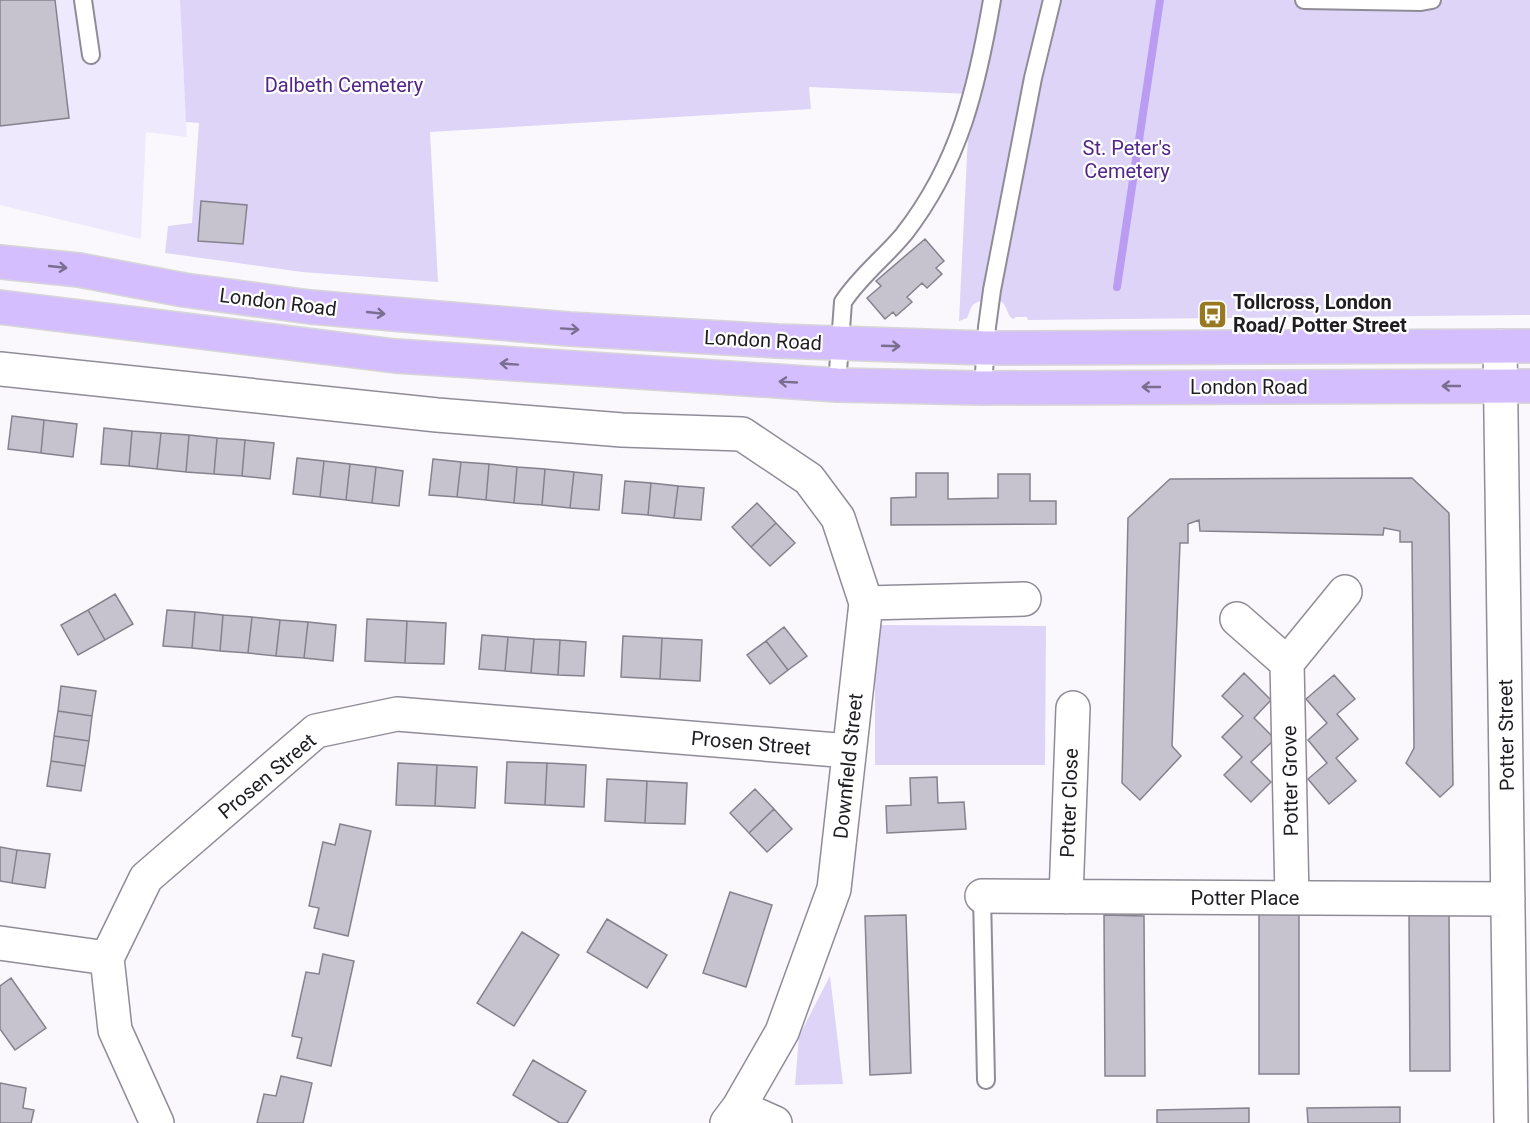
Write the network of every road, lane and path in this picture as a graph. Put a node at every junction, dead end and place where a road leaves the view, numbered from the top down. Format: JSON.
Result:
{"nodes":[{"id":1,"x":83,"y":0,"type":"edge"},
{"id":2,"x":992,"y":0,"type":"edge"},
{"id":3,"x":1052,"y":0,"type":"edge"},
{"id":4,"x":1304,"y":0,"type":"edge"},
{"id":5,"x":1432,"y":0,"type":"edge"},
{"id":6,"x":91,"y":56,"type":"dead end"},
{"id":7,"x":0,"y":262,"type":"edge"},
{"id":8,"x":0,"y":307,"type":"edge"},
{"id":9,"x":310,"y":307,"type":"junction"},
{"id":10,"x":839,"y":344,"type":"junction"},
{"id":11,"x":306,"y":345,"type":"junction"},
{"id":12,"x":1515,"y":346,"type":"edge"},
{"id":13,"x":985,"y":348,"type":"junction"},
{"id":14,"x":0,"y":369,"type":"edge"},
{"id":15,"x":837,"y":386,"type":"junction"},
{"id":16,"x":1515,"y":386,"type":"edge"},
{"id":17,"x":983,"y":388,"type":"junction"},
{"id":18,"x":1516,"y":444,"type":"edge"},
{"id":19,"x":1345,"y":592,"type":"dead end"},
{"id":20,"x":1024,"y":599,"type":"dead end"},
{"id":21,"x":866,"y":603,"type":"junction"},
{"id":22,"x":1237,"y":619,"type":"dead end"},
{"id":23,"x":1287,"y":663,"type":"junction"},
{"id":24,"x":1072,"y":708,"type":"dead end"},
{"id":25,"x":849,"y":752,"type":"junction"},
{"id":26,"x":982,"y":896,"type":"joint"},
{"id":27,"x":1066,"y":897,"type":"junction"},
{"id":28,"x":1292,"y":898,"type":"junction"},
{"id":29,"x":1508,"y":899,"type":"junction"},
{"id":30,"x":0,"y":943,"type":"edge"},
{"id":31,"x":107,"y":958,"type":"junction"},
{"id":32,"x":986,"y":1080,"type":"dead end"},
{"id":33,"x":733,"y":1115,"type":"edge"},
{"id":34,"x":157,"y":1123,"type":"edge"},
{"id":35,"x":775,"y":1123,"type":"edge"},
{"id":36,"x":1511,"y":1123,"type":"edge"}],
"edges":[{"from":1,"to":6,"type":"lane"},
{"from":2,"to":10,"type":"lane"},
{"from":3,"to":13,"type":"lane"},
{"from":4,"to":5,"type":"lane"},
{"from":7,"to":9,"type":"main road","name":"London Road","one_way":true},
{"from":8,"to":11,"type":"main road","name":"London Road"},
{"from":9,"to":10,"type":"main road","name":"London Road","one_way":true},
{"from":9,"to":11,"type":"main road"},
{"from":10,"to":13,"type":"main road","name":"London Road","one_way":true},
{"from":10,"to":15,"type":"lane"},
{"from":15,"to":11,"type":"main road","name":"London Road","one_way":true},
{"from":12,"to":13,"type":"main road","name":"London Road"},
{"from":12,"to":16,"type":"street","name":"Potter Street"},
{"from":13,"to":17,"type":"lane"},
{"from":14,"to":21,"type":"street","name":"Downfield Street"},
{"from":15,"to":17,"type":"main road","name":"London Road"},
{"from":16,"to":17,"type":"main road","name":"London Road","one_way":true},
{"from":16,"to":18,"type":"street","name":"Potter Street"},
{"from":18,"to":29,"type":"street","name":"Potter Street"},
{"from":19,"to":23,"type":"street"},
{"from":20,"to":21,"type":"street"},
{"from":21,"to":25,"type":"street","name":"Downfield Street"},
{"from":22,"to":23,"type":"street"},
{"from":23,"to":28,"type":"street","name":"Potter Grove"},
{"from":24,"to":27,"type":"street","name":"Potter Close"},
{"from":25,"to":31,"type":"street","name":"Prosen Street"},
{"from":25,"to":33,"type":"street","name":"Downfield Street"},
{"from":26,"to":27,"type":"street","name":"Potter Place"},
{"from":26,"to":32,"type":"lane"},
{"from":27,"to":28,"type":"street","name":"Potter Place"},
{"from":28,"to":29,"type":"street","name":"Potter Place"},
{"from":29,"to":36,"type":"street","name":"Potter Street"},
{"from":30,"to":31,"type":"street"},
{"from":31,"to":34,"type":"street"},
{"from":33,"to":35,"type":"street"}]}
